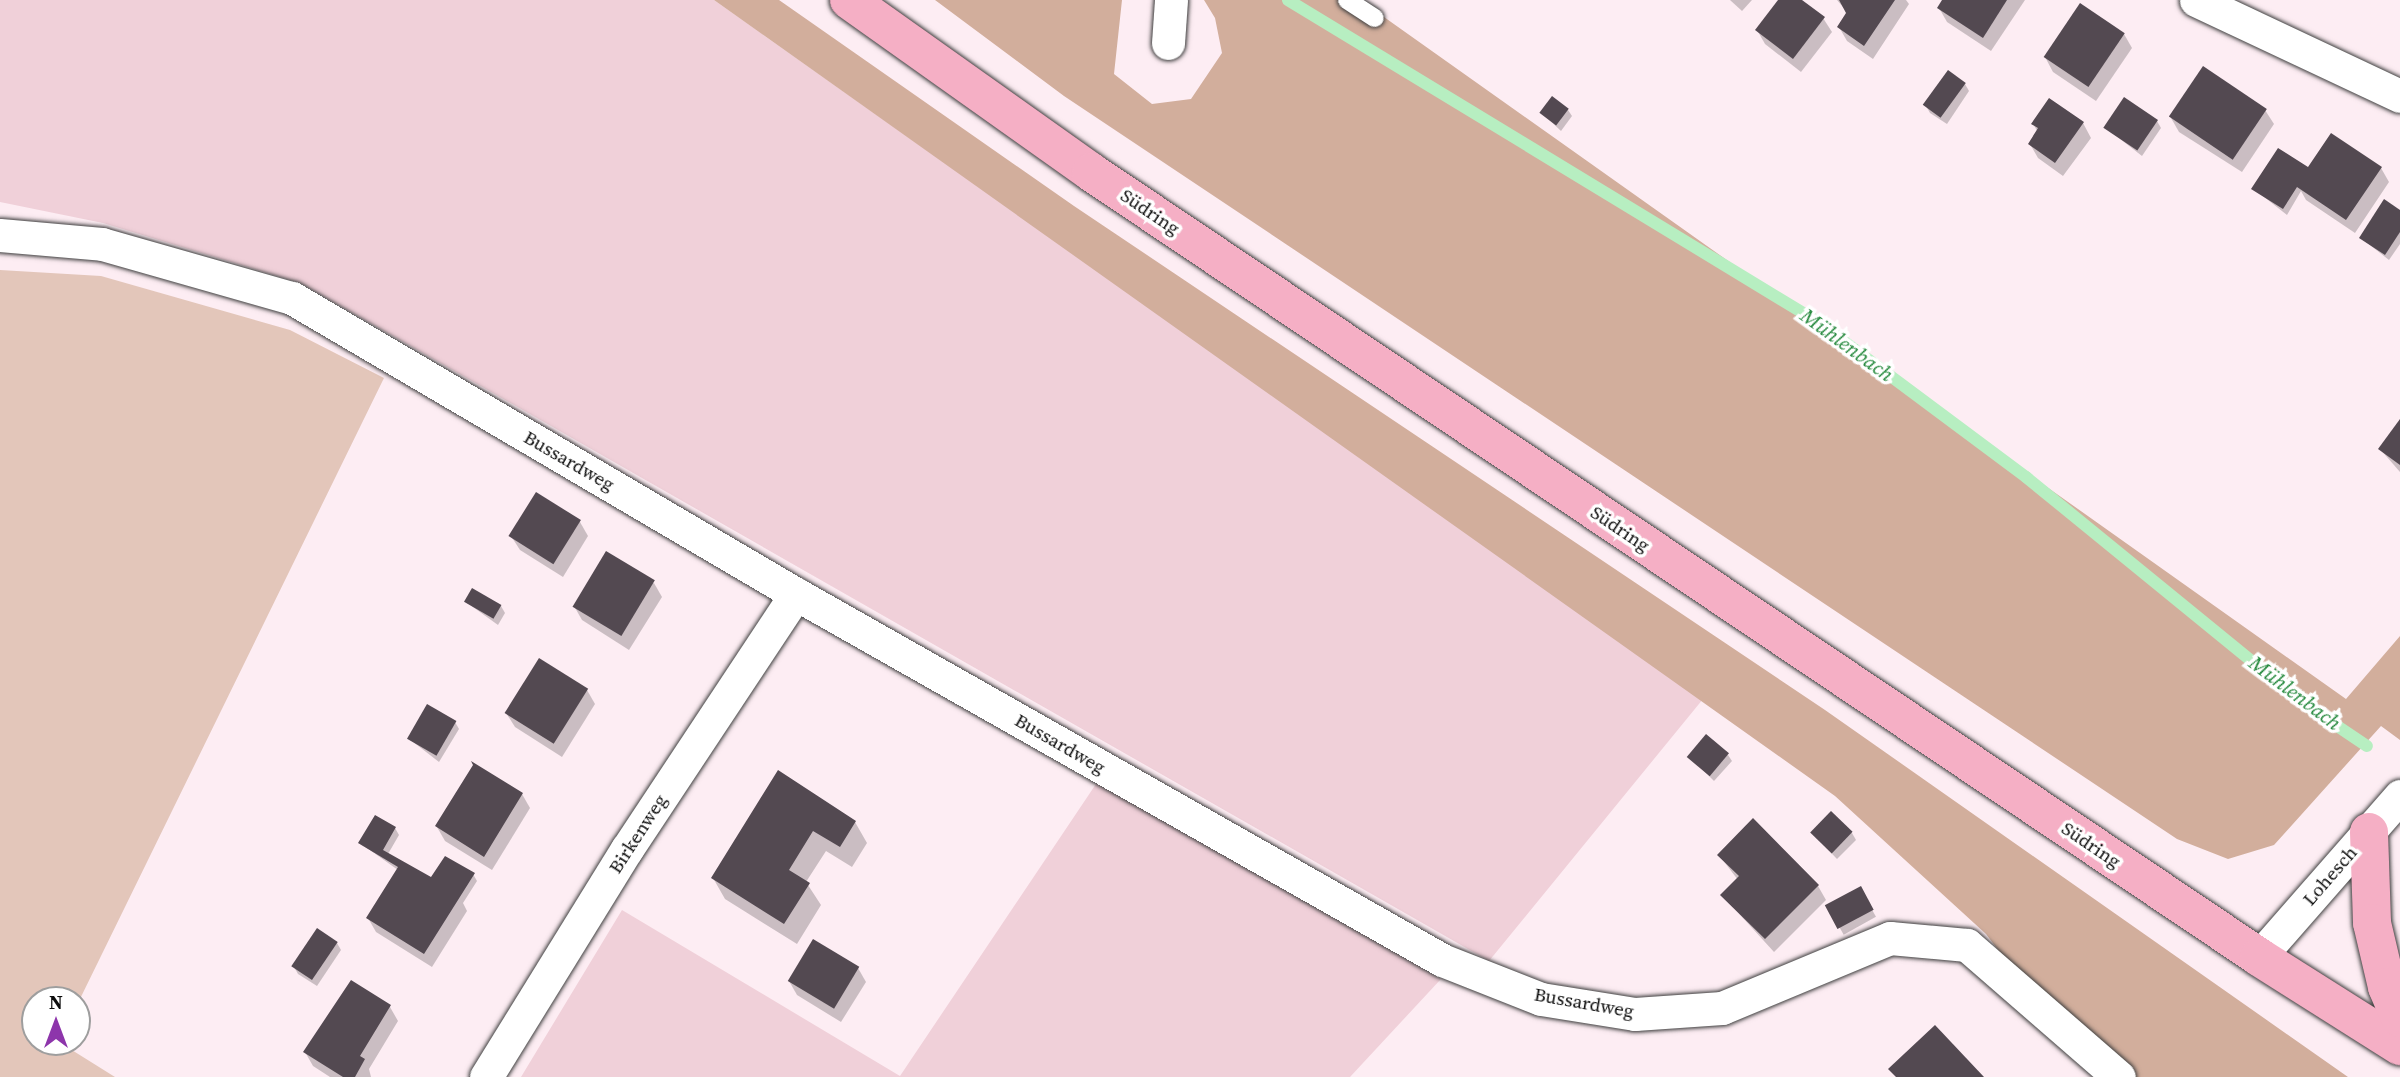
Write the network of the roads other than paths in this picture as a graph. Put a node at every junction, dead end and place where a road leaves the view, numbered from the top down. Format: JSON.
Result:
{"nodes":[{"id":1,"x":849,"y":0,"type":"edge"},
{"id":2,"x":1171,"y":0,"type":"edge"},
{"id":3,"x":1347,"y":0,"type":"edge"},
{"id":4,"x":2196,"y":0,"type":"edge"},
{"id":5,"x":1375,"y":18,"type":"dead end"},
{"id":6,"x":1168,"y":43,"type":"dead end"},
{"id":7,"x":2400,"y":96,"type":"edge"},
{"id":8,"x":0,"y":235,"type":"edge"},
{"id":9,"x":796,"y":594,"type":"junction"},
{"id":10,"x":2400,"y":796,"type":"edge"},
{"id":11,"x":2369,"y":832,"type":"junction"},
{"id":12,"x":2259,"y":957,"type":"junction"},
{"id":13,"x":2400,"y":1018,"type":"edge"},
{"id":14,"x":2400,"y":1046,"type":"edge"},
{"id":15,"x":486,"y":1077,"type":"edge"},
{"id":16,"x":2119,"y":1077,"type":"edge"}],
"edges":[{"from":1,"to":12,"type":"main road","name":"Südring"},
{"from":2,"to":6,"type":"street"},
{"from":3,"to":5,"type":"lane"},
{"from":4,"to":7,"type":"street"},
{"from":8,"to":9,"type":"street","name":"Bussardweg"},
{"from":9,"to":15,"type":"street","name":"Birkenweg"},
{"from":9,"to":16,"type":"street","name":"Bussardweg"},
{"from":10,"to":11,"type":"street","name":"Lohesch"},
{"from":11,"to":12,"type":"street","name":"Lohesch"},
{"from":11,"to":13,"type":"main road"},
{"from":12,"to":14,"type":"main road","name":"Südring"}]}
